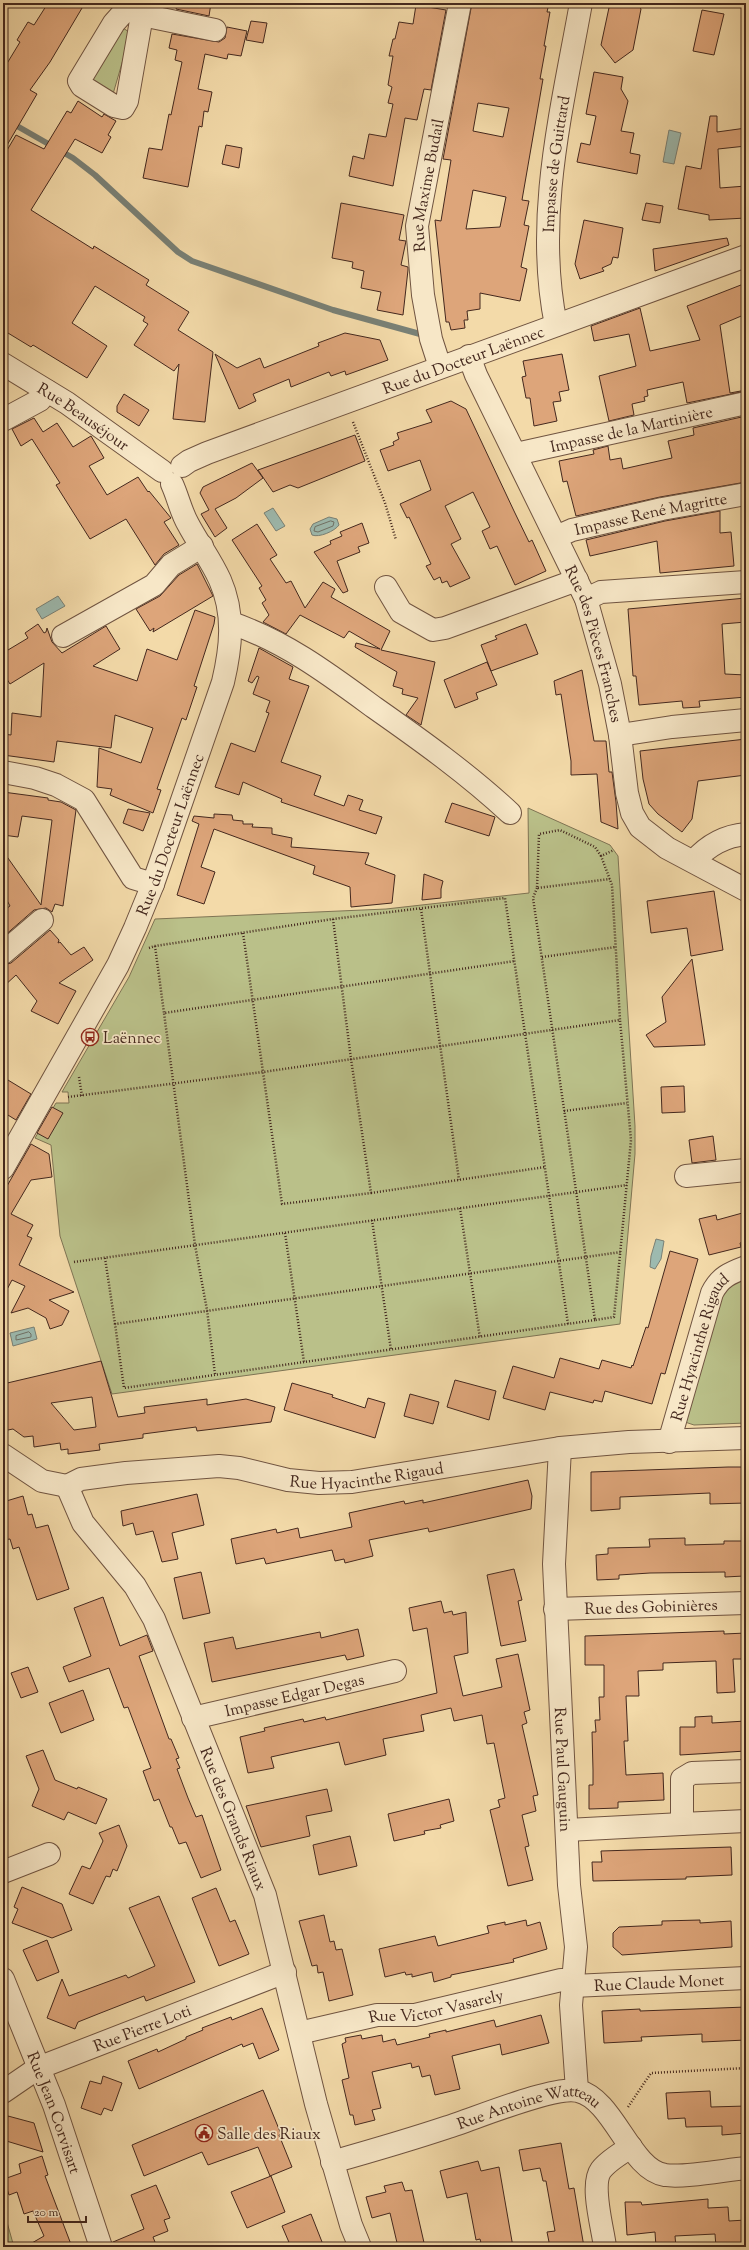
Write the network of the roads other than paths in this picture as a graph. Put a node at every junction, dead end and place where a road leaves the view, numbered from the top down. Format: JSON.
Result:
{"nodes":[{"id":1,"x":460,"y":3,"type":"edge"},
{"id":2,"x":581,"y":3,"type":"edge"},
{"id":3,"x":139,"y":7,"type":"edge"},
{"id":4,"x":215,"y":30,"type":"dead end"},
{"id":5,"x":746,"y":256,"type":"edge"},
{"id":6,"x":556,"y":325,"type":"junction"},
{"id":7,"x":469,"y":356,"type":"junction"},
{"id":8,"x":3,"y":364,"type":"edge"},
{"id":9,"x":440,"y":367,"type":"junction"},
{"id":10,"x":47,"y":391,"type":"junction"},
{"id":11,"x":746,"y":403,"type":"edge"},
{"id":12,"x":3,"y":420,"type":"edge"},
{"id":13,"x":516,"y":454,"type":"junction"},
{"id":14,"x":172,"y":474,"type":"junction"},
{"id":15,"x":746,"y":494,"type":"edge"},
{"id":16,"x":556,"y":537,"type":"junction"},
{"id":17,"x":202,"y":546,"type":"junction"},
{"id":18,"x":746,"y":582,"type":"edge"},
{"id":19,"x":386,"y":587,"type":"dead end"},
{"id":20,"x":582,"y":589,"type":"junction"},
{"id":21,"x":231,"y":623,"type":"junction"},
{"id":22,"x":63,"y":636,"type":"dead end"},
{"id":23,"x":746,"y":720,"type":"edge"},
{"id":24,"x":620,"y":735,"type":"junction"},
{"id":25,"x":3,"y":772,"type":"edge"},
{"id":26,"x":510,"y":813,"type":"dead end"},
{"id":27,"x":746,"y":834,"type":"edge"},
{"id":28,"x":694,"y":861,"type":"junction"},
{"id":29,"x":153,"y":884,"type":"junction"},
{"id":30,"x":746,"y":890,"type":"edge"},
{"id":31,"x":42,"y":920,"type":"dead end"},
{"id":32,"x":3,"y":953,"type":"edge"},
{"id":33,"x":3,"y":1168,"type":"edge"},
{"id":34,"x":746,"y":1170,"type":"edge"},
{"id":35,"x":686,"y":1176,"type":"dead end"},
{"id":36,"x":746,"y":1267,"type":"edge"},
{"id":37,"x":746,"y":1438,"type":"edge"},
{"id":38,"x":669,"y":1442,"type":"junction"},
{"id":39,"x":560,"y":1448,"type":"junction"},
{"id":40,"x":3,"y":1455,"type":"edge"},
{"id":41,"x":67,"y":1486,"type":"junction"},
{"id":42,"x":746,"y":1604,"type":"edge"},
{"id":43,"x":555,"y":1609,"type":"junction"},
{"id":44,"x":395,"y":1671,"type":"dead end"},
{"id":45,"x":193,"y":1718,"type":"junction"},
{"id":46,"x":746,"y":1771,"type":"edge"},
{"id":47,"x":746,"y":1821,"type":"edge"},
{"id":48,"x":682,"y":1824,"type":"junction"},
{"id":49,"x":567,"y":1830,"type":"junction"},
{"id":50,"x":49,"y":1854,"type":"dead end"},
{"id":51,"x":7,"y":1870,"type":"edge"},
{"id":52,"x":3,"y":1889,"type":"edge"},
{"id":53,"x":285,"y":1972,"type":"junction"},
{"id":54,"x":746,"y":1978,"type":"edge"},
{"id":55,"x":3,"y":1979,"type":"edge"},
{"id":56,"x":573,"y":1983,"type":"junction"},
{"id":57,"x":299,"y":2033,"type":"junction"},
{"id":58,"x":38,"y":2068,"type":"junction"},
{"id":59,"x":577,"y":2090,"type":"junction"},
{"id":60,"x":3,"y":2092,"type":"edge"},
{"id":61,"x":631,"y":2147,"type":"junction"},
{"id":62,"x":332,"y":2162,"type":"junction"},
{"id":63,"x":746,"y":2168,"type":"edge"},
{"id":64,"x":100,"y":2247,"type":"edge"},
{"id":65,"x":360,"y":2247,"type":"edge"},
{"id":66,"x":605,"y":2247,"type":"edge"}],
"edges":[{"from":1,"to":9,"type":"street","name":"Rue Maxime Budail"},
{"from":2,"to":6,"type":"street","name":"Impasse de Guittard"},
{"from":3,"to":4,"type":"street"},
{"from":5,"to":6,"type":"street","name":"Rue du Docteur Laënnec"},
{"from":6,"to":7,"type":"street","name":"Rue du Docteur Laënnec"},
{"from":7,"to":9,"type":"street","name":"Rue du Docteur Laënnec"},
{"from":7,"to":13,"type":"street","name":"Rue des Pièces Franches"},
{"from":8,"to":10,"type":"street","name":"Rue Beauséjour"},
{"from":9,"to":14,"type":"street","name":"Rue du Docteur Laënnec"},
{"from":10,"to":12,"type":"street"},
{"from":10,"to":14,"type":"street","name":"Rue Beauséjour"},
{"from":11,"to":13,"type":"street","name":"Impasse de la Martinière"},
{"from":13,"to":16,"type":"street","name":"Rue des Pièces Franches"},
{"from":14,"to":17,"type":"street","name":"Rue du Docteur Laënnec"},
{"from":15,"to":16,"type":"street","name":"Impasse René Magritte"},
{"from":16,"to":20,"type":"street","name":"Rue des Pièces Franches"},
{"from":17,"to":21,"type":"street","name":"Rue du Docteur Laënnec"},
{"from":17,"to":22,"type":"street"},
{"from":18,"to":20,"type":"street"},
{"from":19,"to":20,"type":"street"},
{"from":20,"to":24,"type":"street","name":"Rue des Pièces Franches"},
{"from":21,"to":26,"type":"street"},
{"from":21,"to":29,"type":"street","name":"Rue du Docteur Laënnec"},
{"from":23,"to":24,"type":"street"},
{"from":24,"to":28,"type":"street","name":"Rue des Pièces Franches"},
{"from":25,"to":29,"type":"street"},
{"from":27,"to":28,"type":"street"},
{"from":28,"to":30,"type":"street","name":"Rue des Pièces Franches"},
{"from":29,"to":33,"type":"street","name":"Rue du Docteur Laënnec"},
{"from":31,"to":32,"type":"street"},
{"from":34,"to":35,"type":"street"},
{"from":36,"to":38,"type":"street","name":"Rue Hyacinthe Rigaud"},
{"from":37,"to":38,"type":"street","name":"Rue Hyacinthe Rigaud"},
{"from":38,"to":39,"type":"street","name":"Rue Hyacinthe Rigaud"},
{"from":39,"to":41,"type":"street","name":"Rue Hyacinthe Rigaud"},
{"from":39,"to":43,"type":"street","name":"Rue Paul Gauguin"},
{"from":40,"to":41,"type":"street"},
{"from":41,"to":45,"type":"street","name":"Rue des Grands Riaux"},
{"from":42,"to":43,"type":"street","name":"Rue des Gobinières"},
{"from":43,"to":49,"type":"street","name":"Rue Paul Gauguin"},
{"from":44,"to":45,"type":"street","name":"Impasse Edgar Degas"},
{"from":45,"to":53,"type":"street","name":"Rue des Grands Riaux"},
{"from":46,"to":48,"type":"street"},
{"from":47,"to":48,"type":"street"},
{"from":48,"to":49,"type":"street"},
{"from":49,"to":56,"type":"street","name":"Rue Paul Gauguin"},
{"from":50,"to":51,"type":"street"},
{"from":51,"to":52,"type":"street"},
{"from":53,"to":57,"type":"street","name":"Rue des Grands Riaux"},
{"from":53,"to":58,"type":"street","name":"Rue Pierre Loti"},
{"from":54,"to":56,"type":"street","name":"Rue Claude Monet"},
{"from":55,"to":58,"type":"street","name":"Rue Jean Corvisart"},
{"from":56,"to":57,"type":"street","name":"Rue Victor Vasarely"},
{"from":56,"to":59,"type":"street","name":"Rue Paul Gauguin"},
{"from":57,"to":62,"type":"street","name":"Rue des Grands Riaux"},
{"from":58,"to":60,"type":"street","name":"Rue Pierre Loti"},
{"from":58,"to":64,"type":"street","name":"Rue Jean Corvisart"},
{"from":59,"to":61,"type":"street","name":"Rue Antoine Watteau"},
{"from":59,"to":62,"type":"street","name":"Rue Antoine Watteau"},
{"from":61,"to":63,"type":"street","name":"Rue Antoine Watteau"},
{"from":61,"to":66,"type":"street"},
{"from":62,"to":65,"type":"street","name":"Rue des Grands Riaux"}]}
